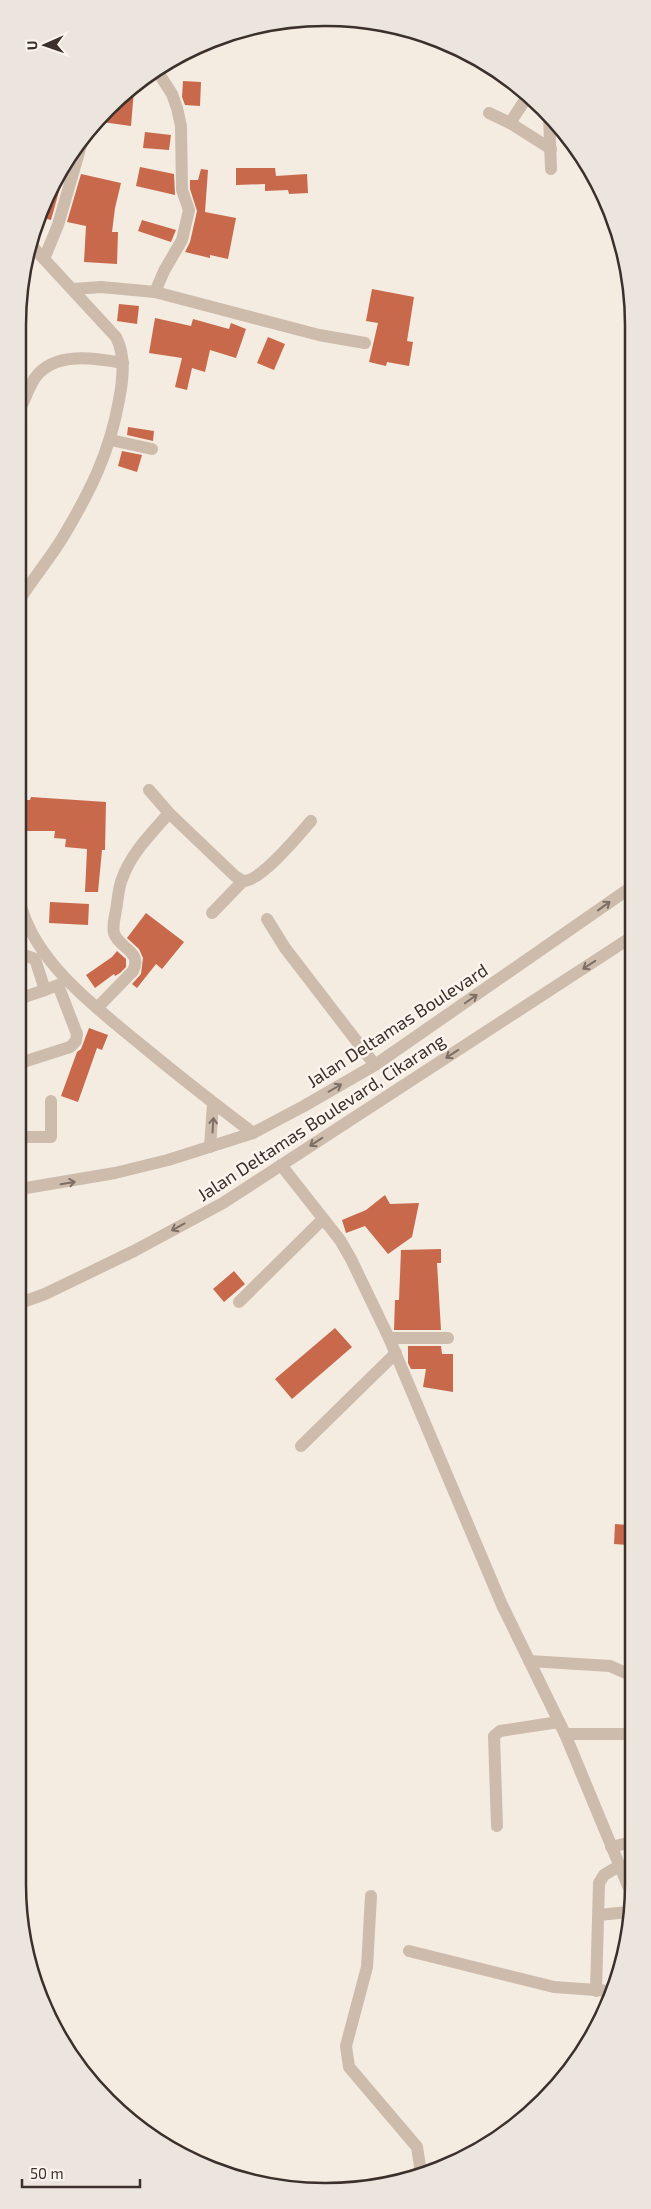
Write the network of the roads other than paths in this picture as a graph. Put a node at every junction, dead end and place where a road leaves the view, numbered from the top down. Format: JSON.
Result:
{"nodes":[{"id":1,"x":160,"y":76,"type":"edge"},
{"id":2,"x":523,"y":101,"type":"edge"},
{"id":3,"x":489,"y":113,"type":"dead end"},
{"id":4,"x":510,"y":123,"type":"junction"},
{"id":5,"x":550,"y":128,"type":"edge"},
{"id":6,"x":551,"y":149,"type":"junction"},
{"id":7,"x":77,"y":159,"type":"edge"},
{"id":8,"x":551,"y":169,"type":"dead end"},
{"id":9,"x":36,"y":250,"type":"edge"},
{"id":10,"x":44,"y":259,"type":"junction"},
{"id":11,"x":73,"y":289,"type":"junction"},
{"id":12,"x":155,"y":292,"type":"junction"},
{"id":13,"x":365,"y":344,"type":"dead end"},
{"id":14,"x":123,"y":363,"type":"junction"},
{"id":15,"x":26,"y":397,"type":"edge"},
{"id":16,"x":111,"y":440,"type":"junction"},
{"id":17,"x":152,"y":449,"type":"dead end"},
{"id":18,"x":28,"y":577,"type":"edge"},
{"id":19,"x":150,"y":790,"type":"dead end"},
{"id":20,"x":169,"y":813,"type":"junction"},
{"id":21,"x":311,"y":821,"type":"dead end"},
{"id":22,"x":243,"y":881,"type":"junction"},
{"id":23,"x":625,"y":891,"type":"edge"},
{"id":24,"x":212,"y":912,"type":"dead end"},
{"id":25,"x":267,"y":919,"type":"dead end"},
{"id":26,"x":26,"y":920,"type":"edge"},
{"id":27,"x":625,"y":941,"type":"edge"},
{"id":28,"x":26,"y":955,"type":"edge"},
{"id":29,"x":45,"y":990,"type":"junction"},
{"id":30,"x":26,"y":996,"type":"edge"},
{"id":31,"x":97,"y":1008,"type":"junction"},
{"id":32,"x":26,"y":1061,"type":"edge"},
{"id":33,"x":375,"y":1065,"type":"junction"},
{"id":34,"x":51,"y":1101,"type":"dead end"},
{"id":35,"x":214,"y":1104,"type":"junction"},
{"id":36,"x":253,"y":1133,"type":"junction"},
{"id":37,"x":26,"y":1137,"type":"edge"},
{"id":38,"x":210,"y":1146,"type":"junction"},
{"id":39,"x":281,"y":1165,"type":"junction"},
{"id":40,"x":26,"y":1188,"type":"edge"},
{"id":41,"x":323,"y":1219,"type":"junction"},
{"id":42,"x":26,"y":1301,"type":"edge"},
{"id":43,"x":239,"y":1302,"type":"dead end"},
{"id":44,"x":389,"y":1338,"type":"junction"},
{"id":45,"x":448,"y":1338,"type":"dead end"},
{"id":46,"x":396,"y":1353,"type":"junction"},
{"id":47,"x":301,"y":1446,"type":"dead end"},
{"id":48,"x":529,"y":1661,"type":"junction"},
{"id":49,"x":625,"y":1673,"type":"edge"},
{"id":50,"x":559,"y":1722,"type":"junction"},
{"id":51,"x":565,"y":1734,"type":"junction"},
{"id":52,"x":625,"y":1734,"type":"edge"},
{"id":53,"x":497,"y":1826,"type":"dead end"},
{"id":54,"x":625,"y":1844,"type":"edge"},
{"id":55,"x":611,"y":1847,"type":"junction"},
{"id":56,"x":619,"y":1866,"type":"junction"},
{"id":57,"x":625,"y":1879,"type":"edge"},
{"id":58,"x":371,"y":1896,"type":"dead end"},
{"id":59,"x":623,"y":1913,"type":"edge"},
{"id":60,"x":599,"y":1916,"type":"junction"},
{"id":61,"x":410,"y":1951,"type":"dead end"},
{"id":62,"x":596,"y":1991,"type":"junction"},
{"id":63,"x":605,"y":1991,"type":"edge"},
{"id":64,"x":420,"y":2168,"type":"edge"}],
"edges":[{"from":1,"to":12,"type":"street"},
{"from":2,"to":4,"type":"street"},
{"from":3,"to":4,"type":"street"},
{"from":4,"to":6,"type":"street"},
{"from":5,"to":6,"type":"street"},
{"from":6,"to":8,"type":"street"},
{"from":7,"to":10,"type":"street"},
{"from":9,"to":10,"type":"street"},
{"from":10,"to":11,"type":"street"},
{"from":11,"to":12,"type":"street"},
{"from":11,"to":14,"type":"street"},
{"from":12,"to":13,"type":"street"},
{"from":14,"to":15,"type":"street"},
{"from":14,"to":16,"type":"street"},
{"from":16,"to":17,"type":"street"},
{"from":16,"to":18,"type":"street"},
{"from":19,"to":20,"type":"street"},
{"from":20,"to":22,"type":"street"},
{"from":20,"to":31,"type":"street"},
{"from":21,"to":22,"type":"street"},
{"from":22,"to":24,"type":"street"},
{"from":33,"to":23,"type":"street","name":"Jalan Deltamas Boulevard","one_way":true},
{"from":25,"to":33,"type":"street"},
{"from":26,"to":31,"type":"street"},
{"from":27,"to":39,"type":"street","name":"Jalan Deltamas Boulevard, Cikarang","one_way":true},
{"from":28,"to":29,"type":"street"},
{"from":29,"to":30,"type":"street"},
{"from":29,"to":32,"type":"street"},
{"from":31,"to":35,"type":"street"},
{"from":36,"to":33,"type":"street","name":"Jalan Deltamas Boulevard","one_way":true},
{"from":34,"to":37,"type":"street"},
{"from":35,"to":36,"type":"street"},
{"from":38,"to":35,"type":"street","one_way":true},
{"from":36,"to":38,"type":"street","name":"Jalan Deltamas Boulevard"},
{"from":40,"to":38,"type":"street","name":"Jalan Deltamas Boulevard","one_way":true},
{"from":39,"to":41,"type":"street"},
{"from":39,"to":42,"type":"street","name":"Jalan Deltamas Boulevard, Cikarang","one_way":true},
{"from":41,"to":43,"type":"street"},
{"from":41,"to":44,"type":"street"},
{"from":44,"to":45,"type":"street"},
{"from":44,"to":46,"type":"street"},
{"from":46,"to":47,"type":"street"},
{"from":46,"to":48,"type":"street"},
{"from":48,"to":49,"type":"street"},
{"from":48,"to":50,"type":"street"},
{"from":50,"to":51,"type":"street"},
{"from":50,"to":53,"type":"street"},
{"from":51,"to":52,"type":"street"},
{"from":51,"to":55,"type":"street"},
{"from":54,"to":55,"type":"street"},
{"from":55,"to":56,"type":"street"},
{"from":56,"to":57,"type":"street"},
{"from":56,"to":60,"type":"street"},
{"from":58,"to":64,"type":"street"},
{"from":59,"to":60,"type":"street"},
{"from":60,"to":62,"type":"street"},
{"from":61,"to":62,"type":"street"},
{"from":62,"to":63,"type":"street"}]}
